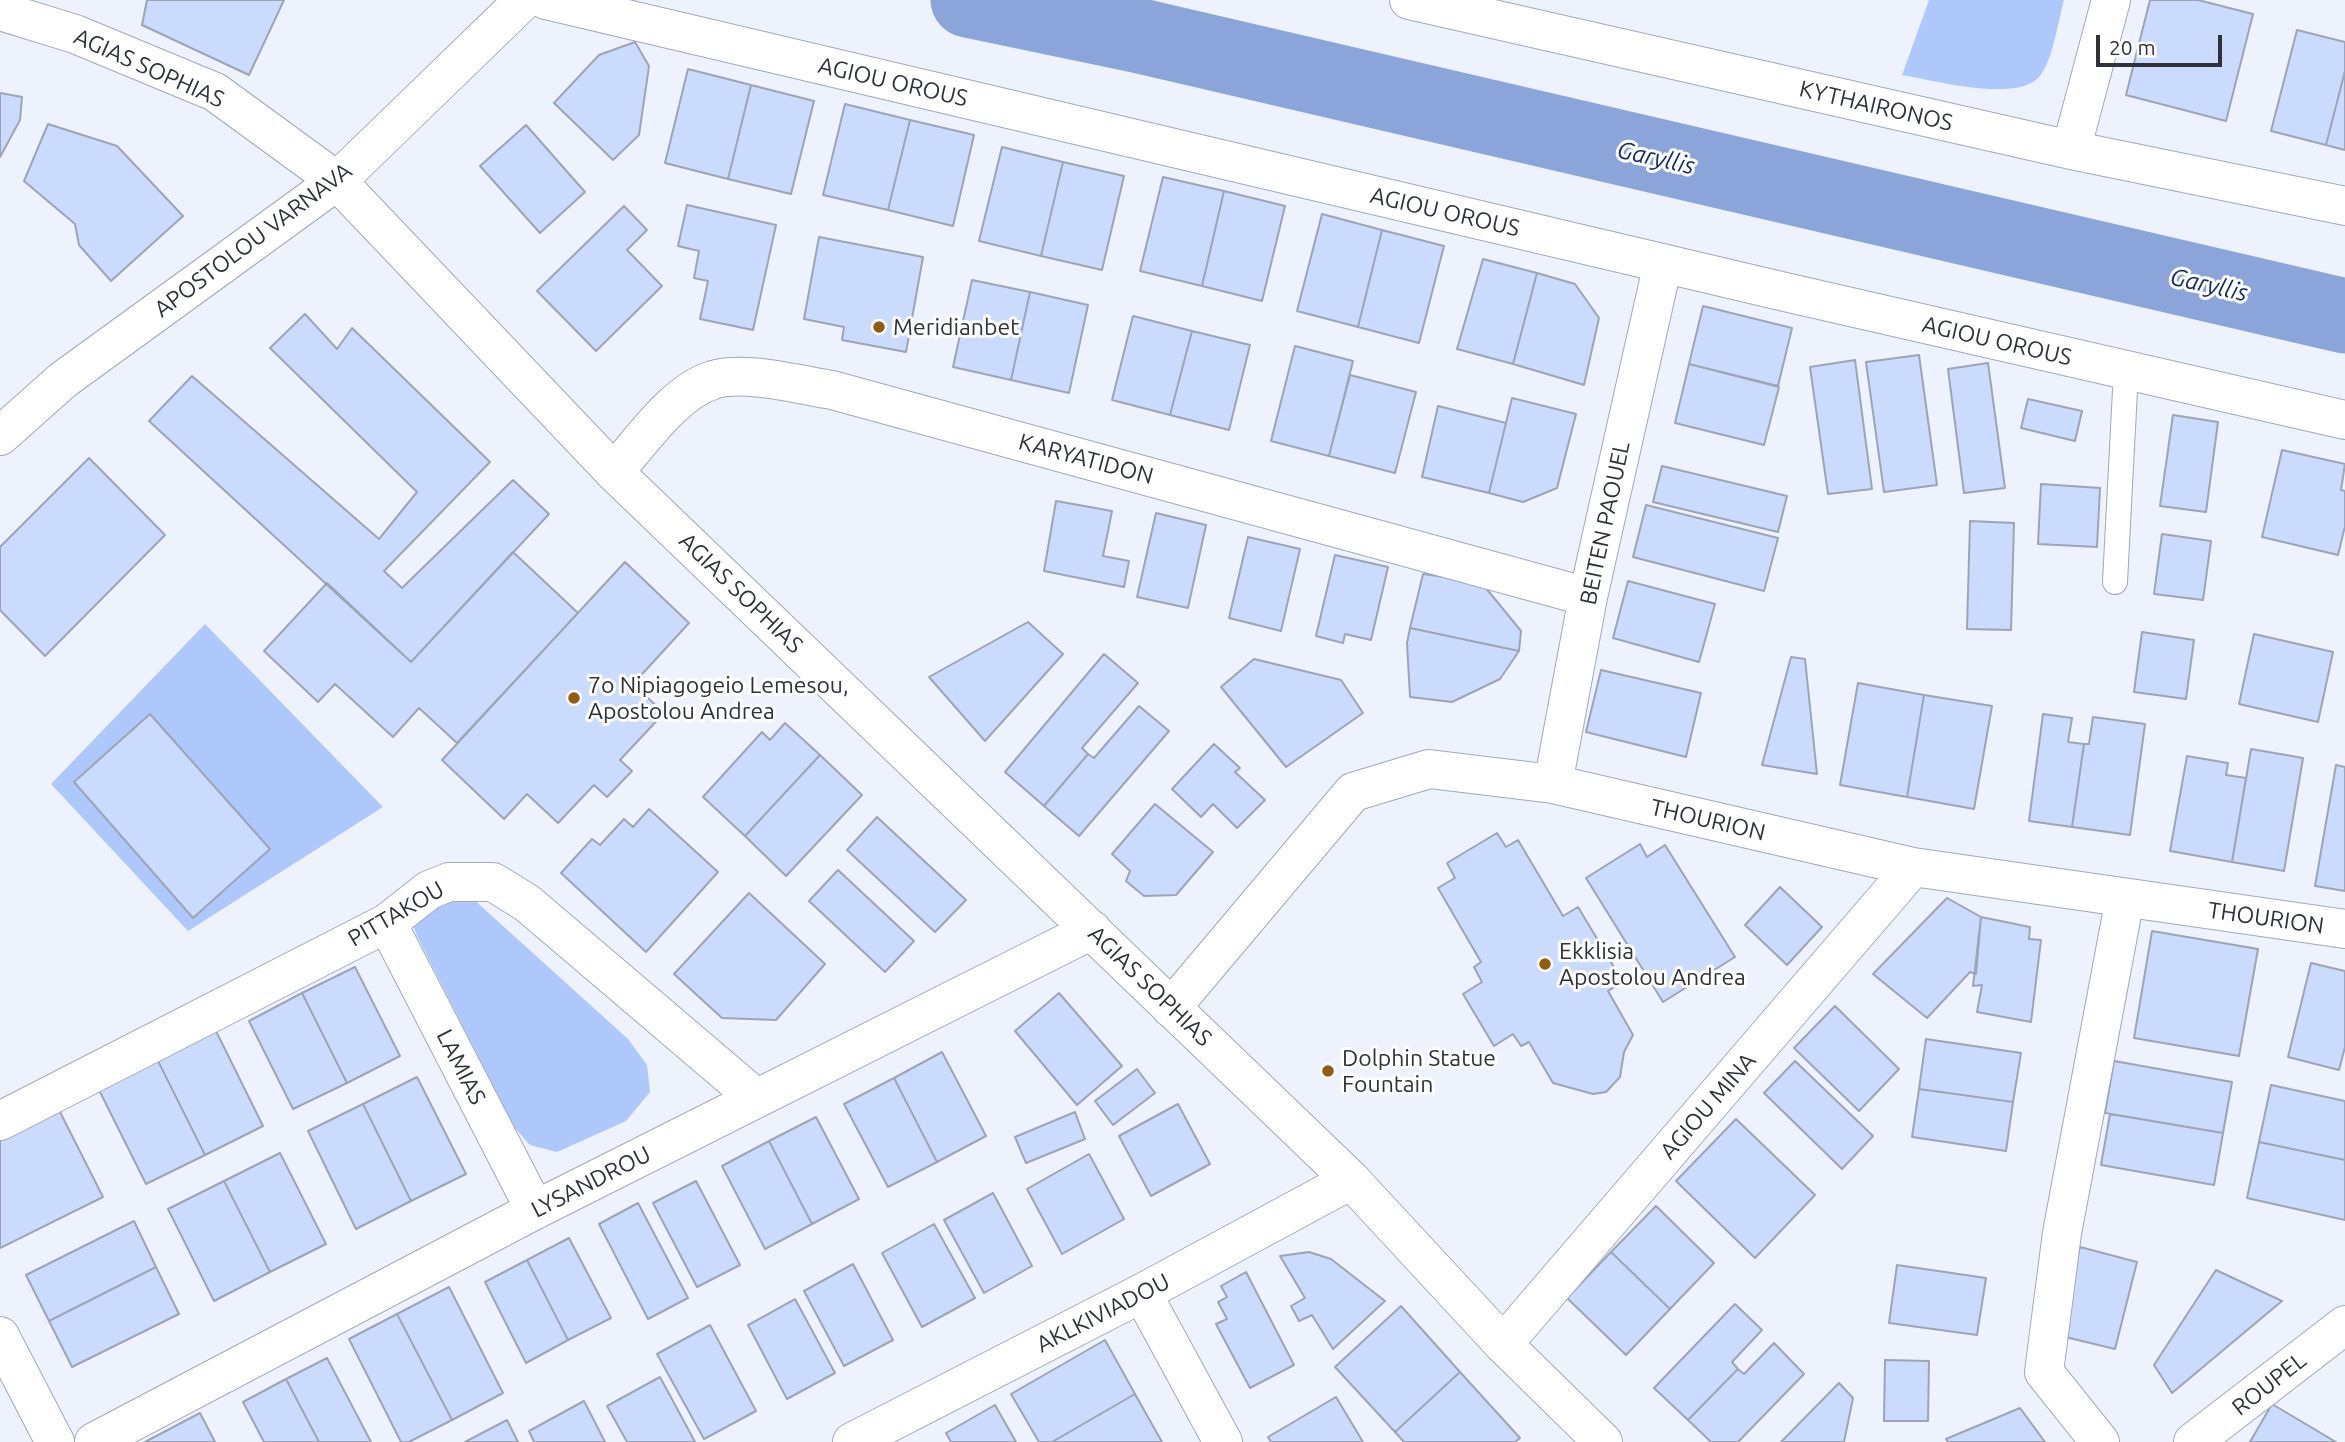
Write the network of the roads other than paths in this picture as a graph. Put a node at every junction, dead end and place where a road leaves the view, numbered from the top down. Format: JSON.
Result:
{"nodes":[{"id":1,"x":524,"y":0,"type":"edge"},
{"id":2,"x":547,"y":0,"type":"edge"},
{"id":3,"x":1409,"y":0,"type":"edge"},
{"id":4,"x":2111,"y":0,"type":"edge"},
{"id":5,"x":0,"y":11,"type":"edge"},
{"id":6,"x":2071,"y":150,"type":"junction"},
{"id":7,"x":337,"y":181,"type":"junction"},
{"id":8,"x":2345,"y":206,"type":"edge"},
{"id":9,"x":1663,"y":263,"type":"junction"},
{"id":10,"x":2126,"y":371,"type":"junction"},
{"id":11,"x":2345,"y":420,"type":"edge"},
{"id":12,"x":0,"y":436,"type":"edge"},
{"id":13,"x":614,"y":472,"type":"junction"},
{"id":14,"x":2115,"y":582,"type":"dead end"},
{"id":15,"x":1588,"y":597,"type":"junction"},
{"id":16,"x":1553,"y":784,"type":"junction"},
{"id":17,"x":1913,"y":867,"type":"junction"},
{"id":18,"x":2125,"y":898,"type":"junction"},
{"id":19,"x":387,"y":923,"type":"junction"},
{"id":20,"x":2345,"y":929,"type":"edge"},
{"id":21,"x":1092,"y":930,"type":"junction"},
{"id":22,"x":1171,"y":1008,"type":"junction"},
{"id":23,"x":756,"y":1098,"type":"junction"},
{"id":24,"x":0,"y":1121,"type":"edge"},
{"id":25,"x":1351,"y":1180,"type":"junction"},
{"id":26,"x":535,"y":1210,"type":"junction"},
{"id":27,"x":1142,"y":1293,"type":"junction"},
{"id":28,"x":2345,"y":1325,"type":"edge"},
{"id":29,"x":0,"y":1336,"type":"edge"},
{"id":30,"x":1503,"y":1345,"type":"junction"},
{"id":31,"x":55,"y":1442,"type":"edge"},
{"id":32,"x":94,"y":1442,"type":"edge"},
{"id":33,"x":852,"y":1442,"type":"edge"},
{"id":34,"x":1223,"y":1442,"type":"edge"},
{"id":35,"x":1603,"y":1442,"type":"edge"},
{"id":36,"x":2100,"y":1442,"type":"edge"},
{"id":37,"x":2193,"y":1442,"type":"edge"}],
"edges":[{"from":1,"to":7,"type":"street","name":"APOSTOLOU VARNAVA"},
{"from":2,"to":9,"type":"street","name":"AGIOU OROUS"},
{"from":3,"to":6,"type":"street","name":"KYTHAIRONOS"},
{"from":4,"to":6,"type":"street"},
{"from":5,"to":7,"type":"street","name":"AGIAS SOPHIAS"},
{"from":6,"to":8,"type":"street","name":"KYTHAIRONOS"},
{"from":7,"to":12,"type":"street","name":"APOSTOLOU VARNAVA"},
{"from":7,"to":13,"type":"street","name":"AGIAS SOPHIAS"},
{"from":9,"to":10,"type":"street","name":"AGIOU OROUS"},
{"from":9,"to":15,"type":"street","name":"BEITEN PAOUEL"},
{"from":10,"to":11,"type":"street","name":"AGIOU OROUS"},
{"from":10,"to":14,"type":"lane"},
{"from":13,"to":15,"type":"street","name":"KARYATIDON"},
{"from":13,"to":21,"type":"street","name":"AGIAS SOPHIAS"},
{"from":15,"to":16,"type":"street","name":"BEITEN PAOUEL"},
{"from":16,"to":17,"type":"street","name":"THOURION"},
{"from":16,"to":22,"type":"street","name":"THOURION"},
{"from":17,"to":18,"type":"street","name":"THOURION"},
{"from":17,"to":30,"type":"street","name":"AGIOU MINA"},
{"from":18,"to":20,"type":"street","name":"THOURION"},
{"from":18,"to":36,"type":"street"},
{"from":19,"to":23,"type":"street","name":"PITTAKOU"},
{"from":19,"to":24,"type":"street","name":"PITTAKOU"},
{"from":19,"to":26,"type":"street","name":"LAMIAS"},
{"from":21,"to":22,"type":"street","name":"AGIAS SOPHIAS"},
{"from":21,"to":23,"type":"street","name":"LYSANDROU"},
{"from":22,"to":25,"type":"street","name":"AGIAS SOPHIAS"},
{"from":23,"to":26,"type":"street","name":"LYSANDROU"},
{"from":25,"to":27,"type":"street","name":"AKLKIVIADOU"},
{"from":25,"to":30,"type":"street","name":"AGIAS SOPHIAS"},
{"from":26,"to":32,"type":"street","name":"LYSANDROU"},
{"from":27,"to":33,"type":"street","name":"AKLKIVIADOU"},
{"from":27,"to":34,"type":"street"},
{"from":28,"to":37,"type":"street","name":"ROUPEL"},
{"from":29,"to":31,"type":"street"},
{"from":30,"to":35,"type":"street","name":"AGIAS SOPHIAS"}]}
